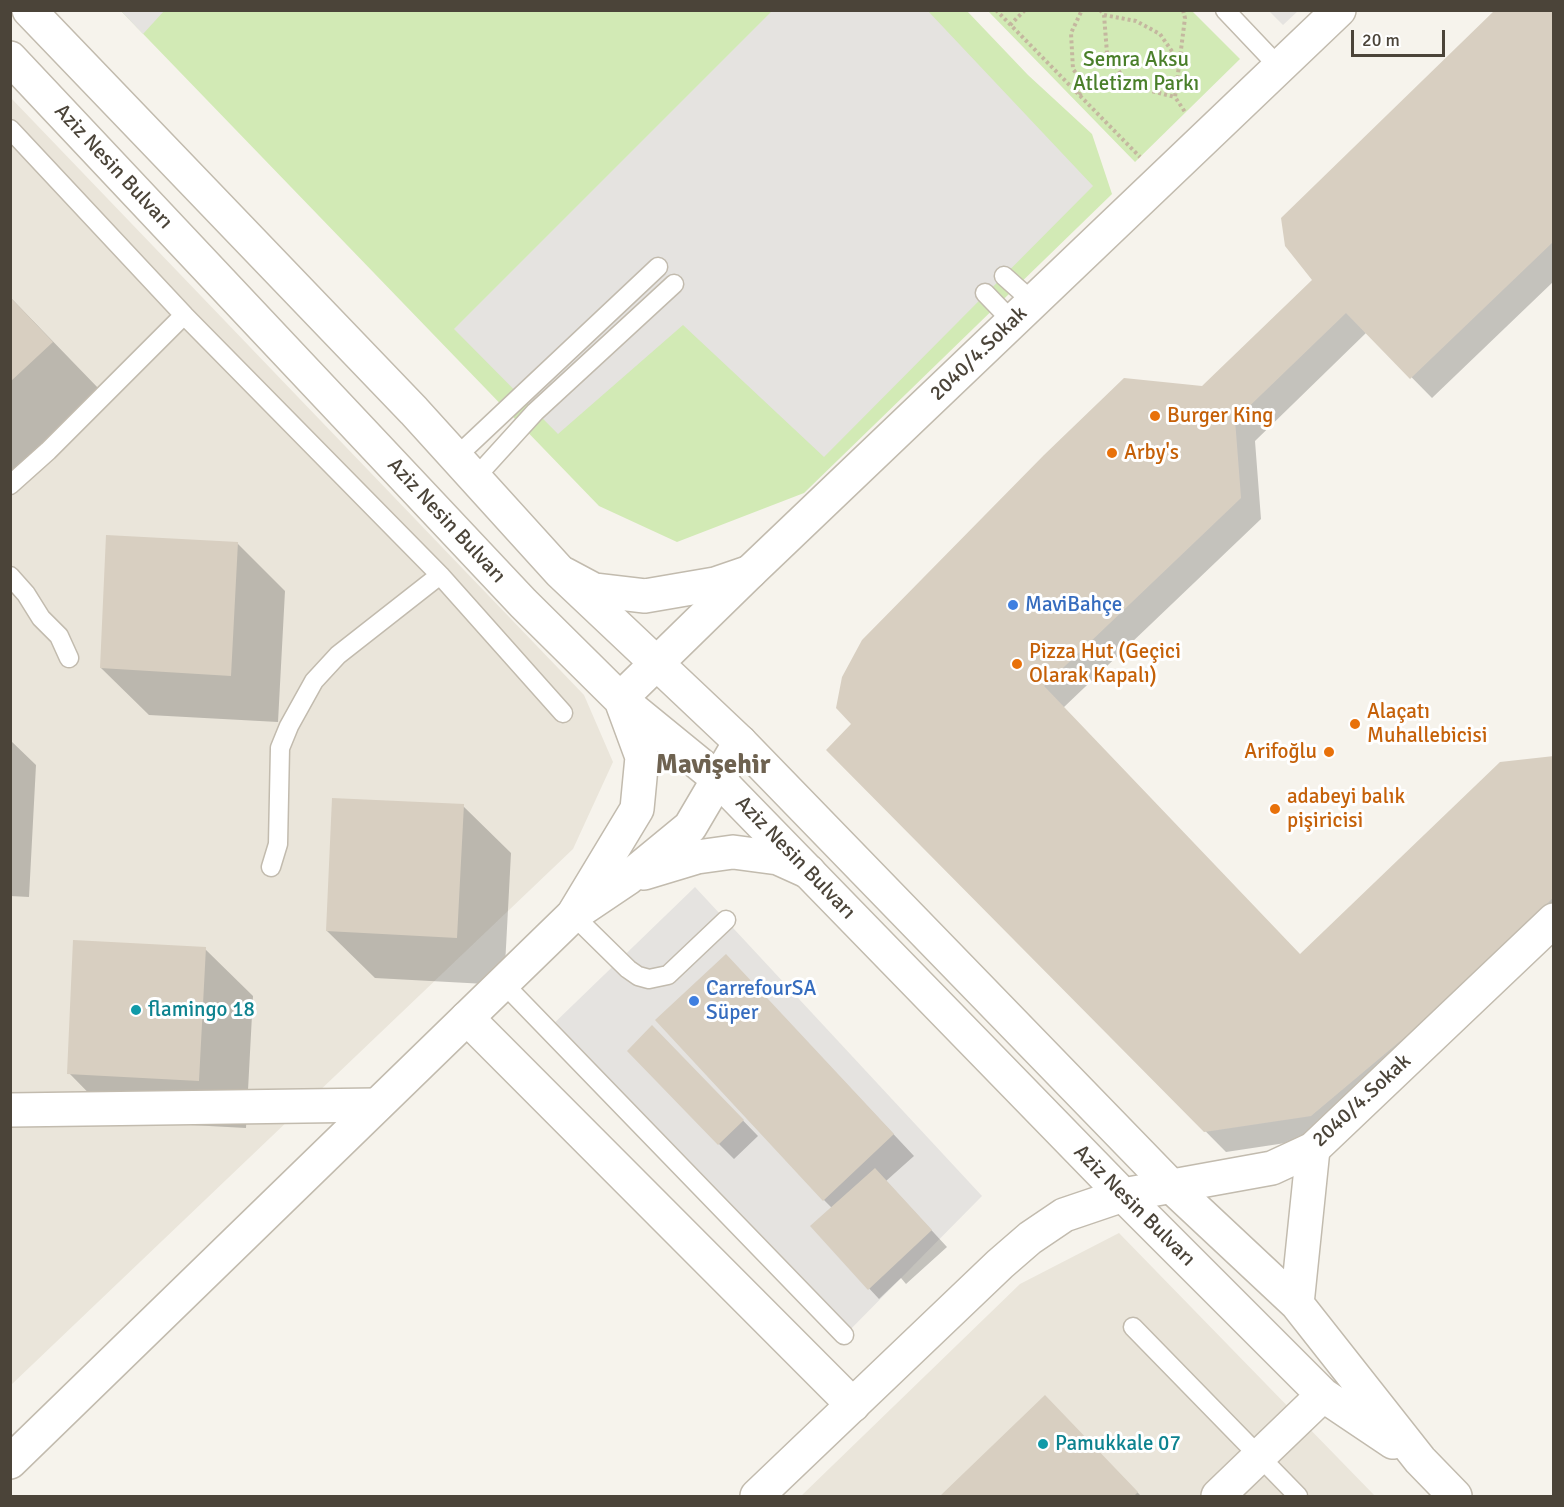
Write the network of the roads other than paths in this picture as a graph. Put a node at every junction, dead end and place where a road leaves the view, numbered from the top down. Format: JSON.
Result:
{"nodes":[{"id":1,"x":29,"y":10,"type":"edge"},
{"id":2,"x":1225,"y":10,"type":"edge"},
{"id":3,"x":1339,"y":10,"type":"edge"},
{"id":4,"x":10,"y":58,"type":"edge"},
{"id":5,"x":1280,"y":68,"type":"junction"},
{"id":6,"x":10,"y":129,"type":"edge"},
{"id":7,"x":658,"y":267,"type":"dead end"},
{"id":8,"x":1004,"y":276,"type":"dead end"},
{"id":9,"x":674,"y":284,"type":"dead end"},
{"id":10,"x":985,"y":293,"type":"dead end"},
{"id":11,"x":1023,"y":312,"type":"junction"},
{"id":12,"x":184,"y":315,"type":"junction"},
{"id":13,"x":465,"y":467,"type":"junction"},
{"id":14,"x":10,"y":485,"type":"edge"},
{"id":15,"x":560,"y":572,"type":"junction"},
{"id":16,"x":750,"y":572,"type":"junction"},
{"id":17,"x":440,"y":575,"type":"junction"},
{"id":18,"x":10,"y":576,"type":"edge"},
{"id":19,"x":69,"y":658,"type":"dead end"},
{"id":20,"x":656,"y":664,"type":"junction"},
{"id":21,"x":620,"y":699,"type":"junction"},
{"id":22,"x":563,"y":713,"type":"dead end"},
{"id":23,"x":740,"y":742,"type":"junction"},
{"id":24,"x":718,"y":779,"type":"junction"},
{"id":25,"x":271,"y":867,"type":"dead end"},
{"id":26,"x":809,"y":872,"type":"junction"},
{"id":27,"x":628,"y":878,"type":"junction"},
{"id":28,"x":573,"y":915,"type":"junction"},
{"id":29,"x":726,"y":920,"type":"dead end"},
{"id":30,"x":1554,"y":920,"type":"edge"},
{"id":31,"x":502,"y":983,"type":"junction"},
{"id":32,"x":467,"y":1018,"type":"junction"},
{"id":33,"x":377,"y":1105,"type":"junction"},
{"id":34,"x":10,"y":1110,"type":"edge"},
{"id":35,"x":1313,"y":1149,"type":"junction"},
{"id":36,"x":1172,"y":1186,"type":"junction"},
{"id":37,"x":1123,"y":1196,"type":"junction"},
{"id":38,"x":1297,"y":1304,"type":"junction"},
{"id":39,"x":1133,"y":1327,"type":"dead end"},
{"id":40,"x":844,"y":1335,"type":"dead end"},
{"id":41,"x":1323,"y":1395,"type":"junction"},
{"id":42,"x":853,"y":1405,"type":"junction"},
{"id":43,"x":1259,"y":1457,"type":"junction"},
{"id":44,"x":1420,"y":1460,"type":"junction"},
{"id":45,"x":10,"y":1462,"type":"edge"},
{"id":46,"x":757,"y":1497,"type":"edge"},
{"id":47,"x":1218,"y":1497,"type":"edge"},
{"id":48,"x":1298,"y":1497,"type":"edge"},
{"id":49,"x":1455,"y":1497,"type":"edge"}],
"edges":[{"from":1,"to":13,"type":"street","name":"Aziz Nesin Bulvarı"},
{"from":2,"to":5,"type":"lane"},
{"from":3,"to":5,"type":"street","name":"2040/4.Sokak"},
{"from":4,"to":21,"type":"street","name":"Aziz Nesin Bulvarı"},
{"from":5,"to":11,"type":"street","name":"2040/4.Sokak"},
{"from":6,"to":12,"type":"lane"},
{"from":7,"to":13,"type":"lane"},
{"from":8,"to":11,"type":"lane"},
{"from":9,"to":13,"type":"lane"},
{"from":10,"to":11,"type":"lane"},
{"from":11,"to":16,"type":"street","name":"2040/4.Sokak"},
{"from":12,"to":14,"type":"lane"},
{"from":12,"to":17,"type":"lane"},
{"from":13,"to":15,"type":"street","name":"Aziz Nesin Bulvarı"},
{"from":15,"to":16,"type":"street"},
{"from":15,"to":20,"type":"street","name":"Aziz Nesin Bulvarı"},
{"from":16,"to":20,"type":"street","name":"2040/4.Sokak"},
{"from":17,"to":22,"type":"lane"},
{"from":17,"to":25,"type":"lane"},
{"from":18,"to":19,"type":"lane"},
{"from":20,"to":21,"type":"street","name":"2040/4.Sokak"},
{"from":20,"to":23,"type":"street","name":"Aziz Nesin Bulvarı"},
{"from":21,"to":24,"type":"street","name":"Aziz Nesin Bulvarı"},
{"from":21,"to":28,"type":"street"},
{"from":23,"to":24,"type":"street"},
{"from":23,"to":36,"type":"street","name":"Aziz Nesin Bulvarı"},
{"from":24,"to":26,"type":"street","name":"Aziz Nesin Bulvarı"},
{"from":24,"to":27,"type":"street"},
{"from":26,"to":27,"type":"street"},
{"from":26,"to":37,"type":"street","name":"Aziz Nesin Bulvarı"},
{"from":27,"to":28,"type":"street"},
{"from":28,"to":29,"type":"lane"},
{"from":28,"to":31,"type":"street"},
{"from":30,"to":35,"type":"street","name":"2040/4.Sokak"},
{"from":31,"to":32,"type":"street"},
{"from":31,"to":40,"type":"lane"},
{"from":32,"to":33,"type":"street"},
{"from":32,"to":42,"type":"street"},
{"from":33,"to":34,"type":"street"},
{"from":33,"to":45,"type":"street"},
{"from":35,"to":36,"type":"street","name":"2040/4.Sokak"},
{"from":35,"to":38,"type":"street"},
{"from":36,"to":37,"type":"street","name":"2040/4.Sokak"},
{"from":36,"to":38,"type":"street","name":"Aziz Nesin Bulvarı"},
{"from":37,"to":41,"type":"street","name":"Aziz Nesin Bulvarı"},
{"from":37,"to":42,"type":"street","name":"2040/4.Sokak"},
{"from":38,"to":44,"type":"street","name":"Aziz Nesin Bulvarı"},
{"from":39,"to":43,"type":"lane"},
{"from":41,"to":43,"type":"street"},
{"from":41,"to":44,"type":"street","name":"Aziz Nesin Bulvarı"},
{"from":42,"to":46,"type":"street","name":"2040/4.Sokak"},
{"from":43,"to":47,"type":"street"},
{"from":43,"to":48,"type":"lane"},
{"from":44,"to":49,"type":"street","name":"Aziz Nesin Bulvarı"}]}
